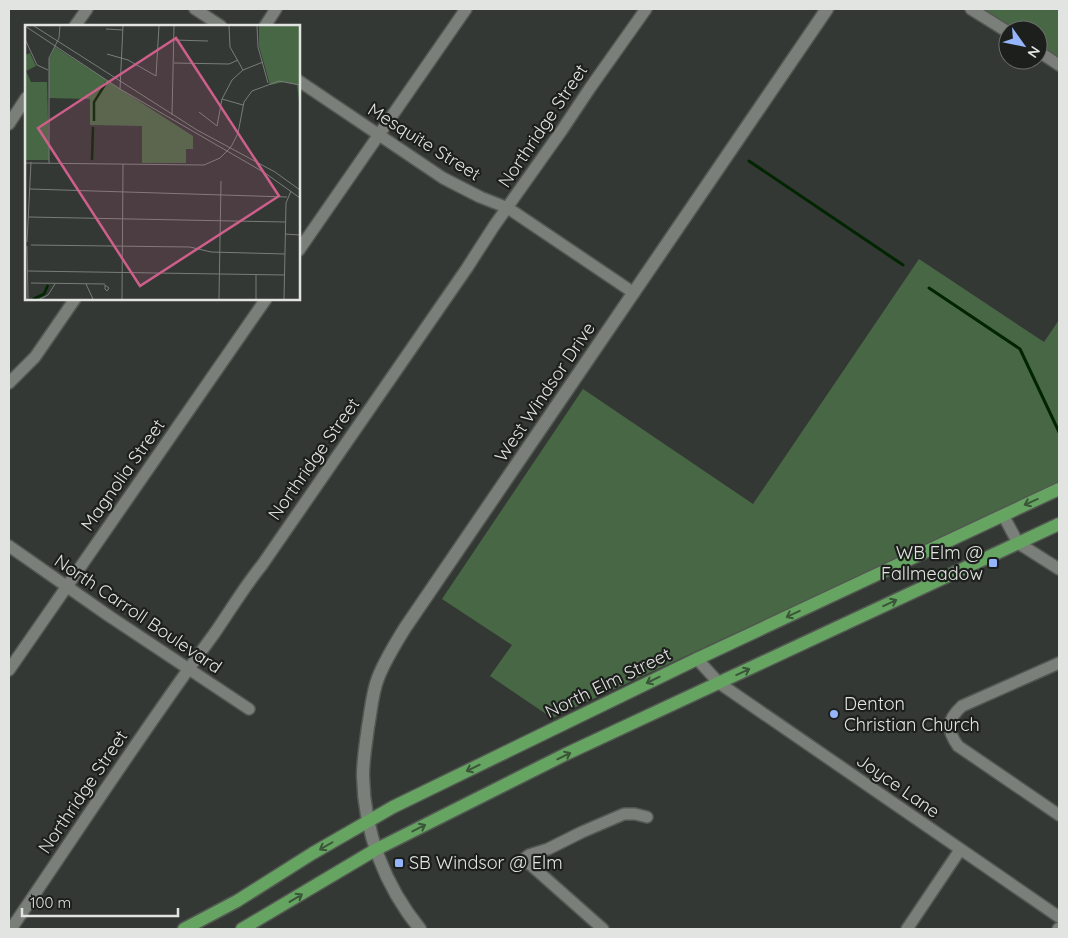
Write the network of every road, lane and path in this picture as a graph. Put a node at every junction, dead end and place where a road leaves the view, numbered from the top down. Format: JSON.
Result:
{"nodes":[{"id":1,"x":87,"y":9,"type":"edge"},
{"id":2,"x":195,"y":9,"type":"edge"},
{"id":3,"x":276,"y":9,"type":"edge"},
{"id":4,"x":466,"y":9,"type":"edge"},
{"id":5,"x":646,"y":9,"type":"edge"},
{"id":6,"x":827,"y":9,"type":"edge"},
{"id":7,"x":972,"y":9,"type":"edge"},
{"id":8,"x":76,"y":25,"type":"edge"},
{"id":9,"x":219,"y":25,"type":"edge"},
{"id":10,"x":266,"y":25,"type":"edge"},
{"id":11,"x":998,"y":26,"type":"edge"},
{"id":12,"x":1048,"y":58,"type":"edge"},
{"id":13,"x":1059,"y":65,"type":"edge"},
{"id":14,"x":300,"y":82,"type":"edge"},
{"id":15,"x":25,"y":100,"type":"edge"},
{"id":16,"x":9,"y":124,"type":"edge"},
{"id":17,"x":379,"y":136,"type":"junction"},
{"id":18,"x":508,"y":208,"type":"junction"},
{"id":19,"x":300,"y":249,"type":"edge"},
{"id":20,"x":634,"y":293,"type":"junction"},
{"id":21,"x":74,"y":300,"type":"edge"},
{"id":22,"x":265,"y":300,"type":"edge"},
{"id":23,"x":9,"y":383,"type":"edge"},
{"id":24,"x":1059,"y":489,"type":"edge"},
{"id":25,"x":1002,"y":515,"type":"junction"},
{"id":26,"x":1059,"y":524,"type":"edge"},
{"id":27,"x":1018,"y":543,"type":"junction"},
{"id":28,"x":9,"y":546,"type":"edge"},
{"id":29,"x":1059,"y":570,"type":"edge"},
{"id":30,"x":66,"y":586,"type":"junction"},
{"id":31,"x":697,"y":659,"type":"junction"},
{"id":32,"x":1059,"y":663,"type":"edge"},
{"id":33,"x":188,"y":669,"type":"junction"},
{"id":34,"x":9,"y":670,"type":"edge"},
{"id":35,"x":719,"y":683,"type":"junction"},
{"id":36,"x":249,"y":709,"type":"dead end"},
{"id":37,"x":1059,"y":815,"type":"edge"},
{"id":38,"x":647,"y":817,"type":"dead end"},
{"id":39,"x":368,"y":821,"type":"junction"},
{"id":40,"x":375,"y":850,"type":"junction"},
{"id":41,"x":960,"y":850,"type":"junction"},
{"id":42,"x":1059,"y":917,"type":"edge"},
{"id":43,"x":11,"y":929,"type":"edge"},
{"id":44,"x":184,"y":929,"type":"edge"},
{"id":45,"x":242,"y":929,"type":"edge"},
{"id":46,"x":420,"y":929,"type":"edge"},
{"id":47,"x":603,"y":929,"type":"edge"},
{"id":48,"x":906,"y":929,"type":"edge"}],
"edges":[{"from":1,"to":8,"type":"street"},
{"from":2,"to":9,"type":"street"},
{"from":3,"to":10,"type":"street"},
{"from":4,"to":17,"type":"street"},
{"from":5,"to":18,"type":"street","name":"Northridge Street"},
{"from":6,"to":20,"type":"street","name":"West Windsor Drive"},
{"from":7,"to":11,"type":"street"},
{"from":12,"to":13,"type":"street"},
{"from":14,"to":17,"type":"street","name":"Mesquite Street"},
{"from":15,"to":16,"type":"street"},
{"from":17,"to":18,"type":"street","name":"Mesquite Street"},
{"from":17,"to":19,"type":"street"},
{"from":18,"to":20,"type":"street","name":"Mesquite Street"},
{"from":18,"to":33,"type":"street","name":"Northridge Street"},
{"from":20,"to":39,"type":"street","name":"West Windsor Drive"},
{"from":21,"to":23,"type":"street"},
{"from":22,"to":30,"type":"street","name":"Magnolia Street"},
{"from":24,"to":25,"type":"main road","name":"North Elm Street","one_way":true},
{"from":25,"to":27,"type":"street"},
{"from":25,"to":31,"type":"main road","name":"North Elm Street","one_way":true},
{"from":26,"to":27,"type":"main road"},
{"from":27,"to":29,"type":"street"},
{"from":35,"to":27,"type":"main road","one_way":true},
{"from":28,"to":30,"type":"street","name":"North Carroll Boulevard"},
{"from":30,"to":33,"type":"street","name":"North Carroll Boulevard"},
{"from":30,"to":34,"type":"street","name":"Magnolia Street"},
{"from":31,"to":35,"type":"street","name":"Joyce Lane"},
{"from":31,"to":39,"type":"main road","name":"North Elm Street","one_way":true},
{"from":32,"to":37,"type":"street"},
{"from":33,"to":36,"type":"street","name":"North Carroll Boulevard"},
{"from":33,"to":43,"type":"street","name":"Northridge Street"},
{"from":40,"to":35,"type":"main road","one_way":true},
{"from":35,"to":41,"type":"street","name":"Joyce Lane"},
{"from":38,"to":47,"type":"street"},
{"from":39,"to":40,"type":"street","name":"West Windsor Drive"},
{"from":39,"to":44,"type":"main road","name":"North Elm Street","one_way":true},
{"from":45,"to":40,"type":"main road","one_way":true},
{"from":40,"to":46,"type":"street","name":"West Windsor Drive"},
{"from":41,"to":42,"type":"street","name":"Joyce Lane"},
{"from":41,"to":48,"type":"street"}]}
